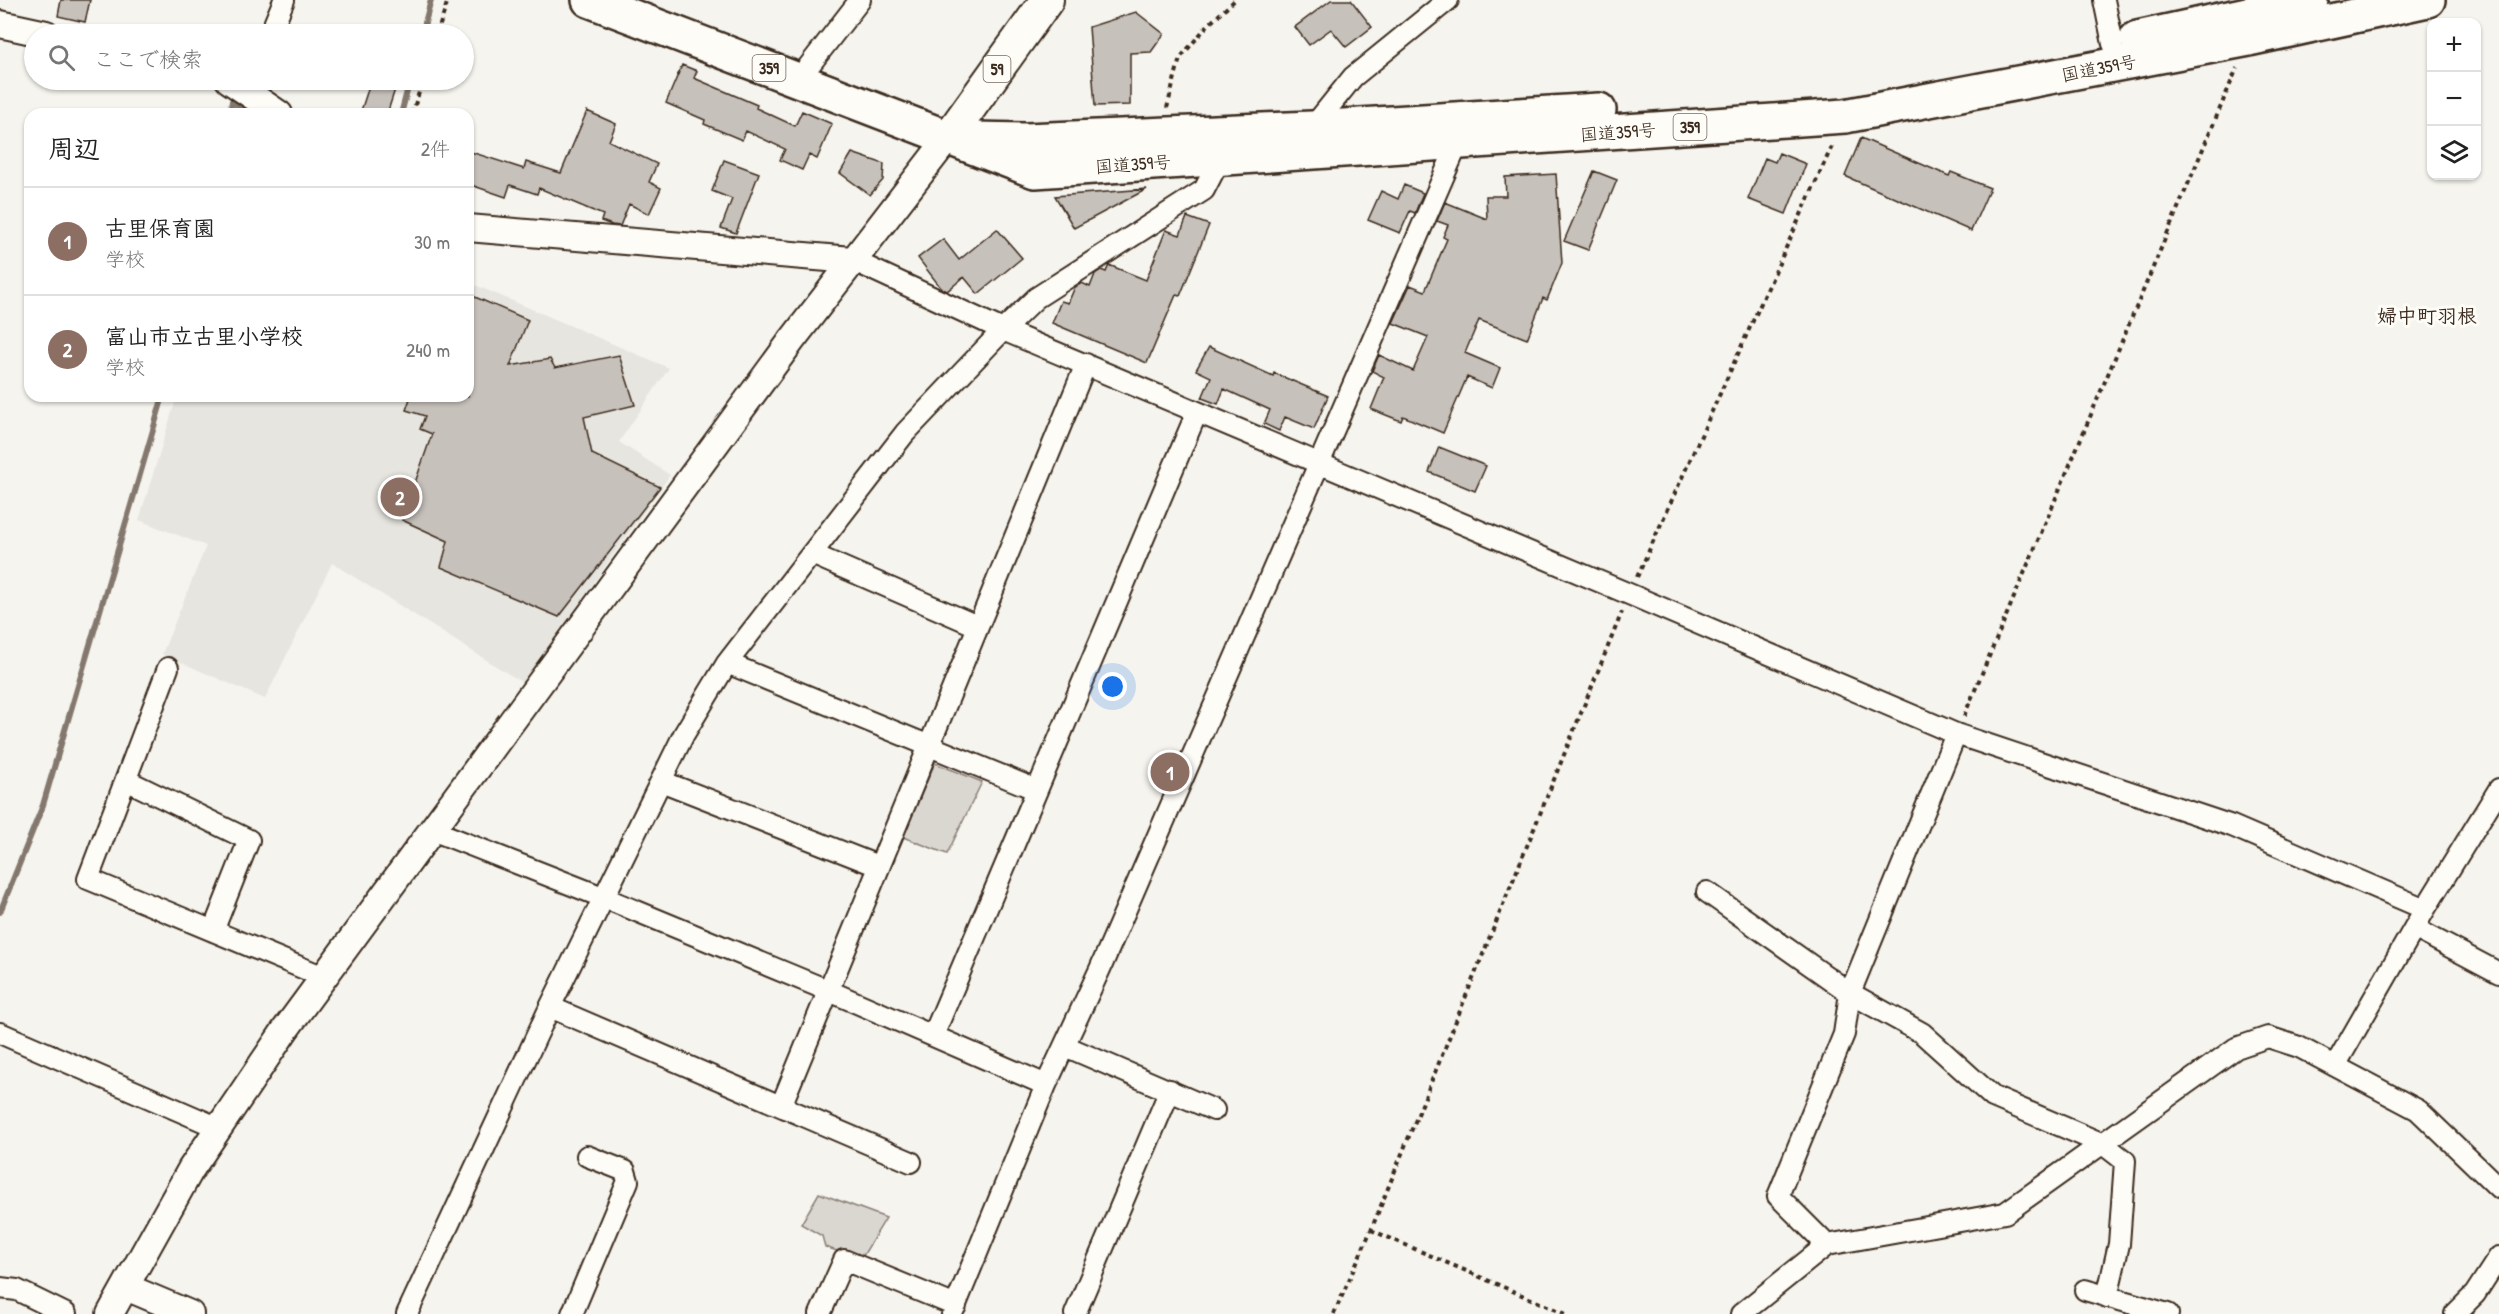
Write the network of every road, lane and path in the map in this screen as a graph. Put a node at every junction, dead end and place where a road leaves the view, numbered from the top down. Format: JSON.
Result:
{"nodes":[{"id":1,"x":284,"y":0,"type":"edge"},
{"id":2,"x":448,"y":0,"type":"edge"},
{"id":3,"x":589,"y":0,"type":"edge"},
{"id":4,"x":860,"y":0,"type":"edge"},
{"id":5,"x":1047,"y":0,"type":"edge"},
{"id":6,"x":1235,"y":0,"type":"edge"},
{"id":7,"x":1448,"y":0,"type":"edge"},
{"id":8,"x":2104,"y":0,"type":"edge"},
{"id":9,"x":2312,"y":0,"type":"edge"},
{"id":10,"x":2428,"y":0,"type":"edge"},
{"id":11,"x":0,"y":24,"type":"edge"},
{"id":12,"x":274,"y":24,"type":"edge"},
{"id":13,"x":440,"y":24,"type":"edge"},
{"id":14,"x":24,"y":29,"type":"edge"},
{"id":15,"x":2249,"y":39,"type":"junction"},
{"id":16,"x":2113,"y":44,"type":"junction"},
{"id":17,"x":798,"y":80,"type":"junction"},
{"id":18,"x":250,"y":90,"type":"edge"},
{"id":19,"x":420,"y":90,"type":"edge"},
{"id":20,"x":272,"y":108,"type":"edge"},
{"id":21,"x":414,"y":108,"type":"edge"},
{"id":22,"x":1845,"y":116,"type":"junction"},
{"id":23,"x":1312,"y":129,"type":"junction"},
{"id":24,"x":1161,"y":135,"type":"junction"},
{"id":25,"x":948,"y":138,"type":"junction"},
{"id":26,"x":1458,"y":143,"type":"junction"},
{"id":27,"x":1220,"y":159,"type":"junction"},
{"id":28,"x":474,"y":228,"type":"edge"},
{"id":29,"x":852,"y":260,"type":"junction"},
{"id":30,"x":1004,"y":330,"type":"junction"},
{"id":31,"x":1086,"y":364,"type":"junction"},
{"id":32,"x":1197,"y":412,"type":"junction"},
{"id":33,"x":1318,"y":464,"type":"junction"},
{"id":34,"x":812,"y":554,"type":"junction"},
{"id":35,"x":1629,"y":594,"type":"junction"},
{"id":36,"x":977,"y":626,"type":"junction"},
{"id":37,"x":727,"y":663,"type":"junction"},
{"id":38,"x":168,"y":668,"type":"dead end"},
{"id":39,"x":1956,"y":734,"type":"junction"},
{"id":40,"x":928,"y":746,"type":"junction"},
{"id":41,"x":126,"y":780,"type":"junction"},
{"id":42,"x":661,"y":781,"type":"junction"},
{"id":43,"x":2499,"y":789,"type":"edge"},
{"id":44,"x":1037,"y":790,"type":"junction"},
{"id":45,"x":432,"y":830,"type":"junction"},
{"id":46,"x":878,"y":866,"type":"junction"},
{"id":47,"x":1707,"y":892,"type":"dead end"},
{"id":48,"x":605,"y":898,"type":"junction"},
{"id":49,"x":2425,"y":909,"type":"junction"},
{"id":50,"x":2414,"y":928,"type":"junction"},
{"id":51,"x":213,"y":931,"type":"junction"},
{"id":52,"x":2499,"y":973,"type":"edge"},
{"id":53,"x":324,"y":977,"type":"junction"},
{"id":54,"x":827,"y":990,"type":"junction"},
{"id":55,"x":1850,"y":993,"type":"junction"},
{"id":56,"x":550,"y":1007,"type":"junction"},
{"id":57,"x":0,"y":1033,"type":"edge"},
{"id":58,"x":933,"y":1036,"type":"junction"},
{"id":59,"x":1065,"y":1046,"type":"junction"},
{"id":60,"x":2335,"y":1066,"type":"junction"},
{"id":61,"x":1046,"y":1085,"type":"junction"},
{"id":62,"x":1170,"y":1090,"type":"junction"},
{"id":63,"x":781,"y":1106,"type":"junction"},
{"id":64,"x":1214,"y":1110,"type":"dead end"},
{"id":65,"x":219,"y":1128,"type":"junction"},
{"id":66,"x":2103,"y":1144,"type":"junction"},
{"id":67,"x":586,"y":1156,"type":"dead end"},
{"id":68,"x":911,"y":1162,"type":"dead end"},
{"id":69,"x":2499,"y":1188,"type":"edge"},
{"id":70,"x":1371,"y":1230,"type":"junction"},
{"id":71,"x":1827,"y":1245,"type":"junction"},
{"id":72,"x":2499,"y":1257,"type":"edge"},
{"id":73,"x":126,"y":1287,"type":"junction"},
{"id":74,"x":0,"y":1288,"type":"edge"},
{"id":75,"x":2085,"y":1290,"type":"dead end"},
{"id":76,"x":2107,"y":1297,"type":"junction"},
{"id":77,"x":954,"y":1310,"type":"edge"},
{"id":78,"x":66,"y":1314,"type":"edge"},
{"id":79,"x":110,"y":1314,"type":"edge"},
{"id":80,"x":190,"y":1314,"type":"edge"},
{"id":81,"x":407,"y":1314,"type":"edge"},
{"id":82,"x":572,"y":1314,"type":"edge"},
{"id":83,"x":820,"y":1314,"type":"edge"},
{"id":84,"x":1075,"y":1314,"type":"edge"},
{"id":85,"x":1334,"y":1314,"type":"edge"},
{"id":86,"x":1566,"y":1314,"type":"edge"},
{"id":87,"x":1741,"y":1314,"type":"edge"},
{"id":88,"x":2168,"y":1314,"type":"edge"},
{"id":89,"x":2455,"y":1314,"type":"edge"}],
"edges":[{"from":1,"to":12,"type":"street"},
{"from":2,"to":13,"type":"path"},
{"from":3,"to":17,"type":"highway","name":"国道359号","number":"359"},
{"from":4,"to":17,"type":"street"},
{"from":5,"to":25,"type":"main road","number":"59"},
{"from":6,"to":24,"type":"path"},
{"from":7,"to":23,"type":"street"},
{"from":8,"to":16,"type":"street"},
{"from":9,"to":16,"type":"highway","name":"国道359号","number":"359"},
{"from":10,"to":15,"type":"highway","name":"国道359号","number":"359"},
{"from":11,"to":14,"type":"street"},
{"from":15,"to":22,"type":"highway","name":"国道359号","number":"359"},
{"from":15,"to":39,"type":"path"},
{"from":16,"to":23,"type":"highway","name":"国道359号","number":"359"},
{"from":17,"to":25,"type":"highway","name":"国道359号","number":"359"},
{"from":18,"to":20,"type":"street"},
{"from":19,"to":21,"type":"path"},
{"from":22,"to":26,"type":"highway","name":"国道359号","number":"359"},
{"from":22,"to":35,"type":"path"},
{"from":23,"to":24,"type":"highway","name":"国道359号","number":"359"},
{"from":24,"to":25,"type":"highway","name":"国道359号","number":"359"},
{"from":25,"to":27,"type":"highway","name":"国道359号","number":"359"},
{"from":25,"to":29,"type":"street"},
{"from":26,"to":27,"type":"highway","name":"国道359号","number":"359"},
{"from":26,"to":33,"type":"street"},
{"from":27,"to":30,"type":"street"},
{"from":28,"to":29,"type":"street"},
{"from":29,"to":30,"type":"street"},
{"from":29,"to":45,"type":"street"},
{"from":30,"to":31,"type":"street"},
{"from":30,"to":34,"type":"street"},
{"from":31,"to":32,"type":"street"},
{"from":31,"to":36,"type":"street"},
{"from":32,"to":33,"type":"street"},
{"from":32,"to":44,"type":"street"},
{"from":33,"to":35,"type":"street"},
{"from":33,"to":59,"type":"street"},
{"from":34,"to":36,"type":"street"},
{"from":34,"to":37,"type":"street"},
{"from":35,"to":39,"type":"street"},
{"from":35,"to":70,"type":"path"},
{"from":36,"to":40,"type":"street"},
{"from":37,"to":40,"type":"street"},
{"from":37,"to":42,"type":"street"},
{"from":38,"to":41,"type":"street"},
{"from":39,"to":49,"type":"street"},
{"from":39,"to":55,"type":"street"},
{"from":40,"to":44,"type":"street"},
{"from":40,"to":46,"type":"street"},
{"from":41,"to":51,"type":"street"},
{"from":41,"to":51,"type":"street"},
{"from":42,"to":46,"type":"street"},
{"from":42,"to":48,"type":"street"},
{"from":43,"to":49,"type":"street"},
{"from":44,"to":58,"type":"street"},
{"from":45,"to":48,"type":"street"},
{"from":45,"to":53,"type":"street"},
{"from":46,"to":54,"type":"street"},
{"from":47,"to":55,"type":"street"},
{"from":48,"to":54,"type":"street"},
{"from":48,"to":56,"type":"street"},
{"from":49,"to":50,"type":"street"},
{"from":50,"to":52,"type":"street"},
{"from":50,"to":60,"type":"street"},
{"from":51,"to":53,"type":"street"},
{"from":53,"to":65,"type":"street"},
{"from":54,"to":58,"type":"street"},
{"from":54,"to":63,"type":"street"},
{"from":55,"to":66,"type":"street"},
{"from":55,"to":71,"type":"street"},
{"from":56,"to":63,"type":"street"},
{"from":56,"to":81,"type":"street"},
{"from":57,"to":65,"type":"street"},
{"from":58,"to":61,"type":"street"},
{"from":59,"to":61,"type":"street"},
{"from":59,"to":62,"type":"street"},
{"from":60,"to":66,"type":"street"},
{"from":60,"to":69,"type":"street"},
{"from":61,"to":77,"type":"street"},
{"from":62,"to":64,"type":"street"},
{"from":62,"to":84,"type":"street"},
{"from":63,"to":68,"type":"street"},
{"from":65,"to":73,"type":"street"},
{"from":66,"to":71,"type":"street"},
{"from":66,"to":76,"type":"street"},
{"from":67,"to":82,"type":"street"},
{"from":70,"to":85,"type":"path"},
{"from":70,"to":86,"type":"path"},
{"from":71,"to":87,"type":"street"},
{"from":72,"to":89,"type":"street"},
{"from":73,"to":79,"type":"street"},
{"from":73,"to":80,"type":"street"},
{"from":74,"to":78,"type":"street"},
{"from":75,"to":76,"type":"street"},
{"from":76,"to":88,"type":"street"},
{"from":77,"to":83,"type":"street"}]}
